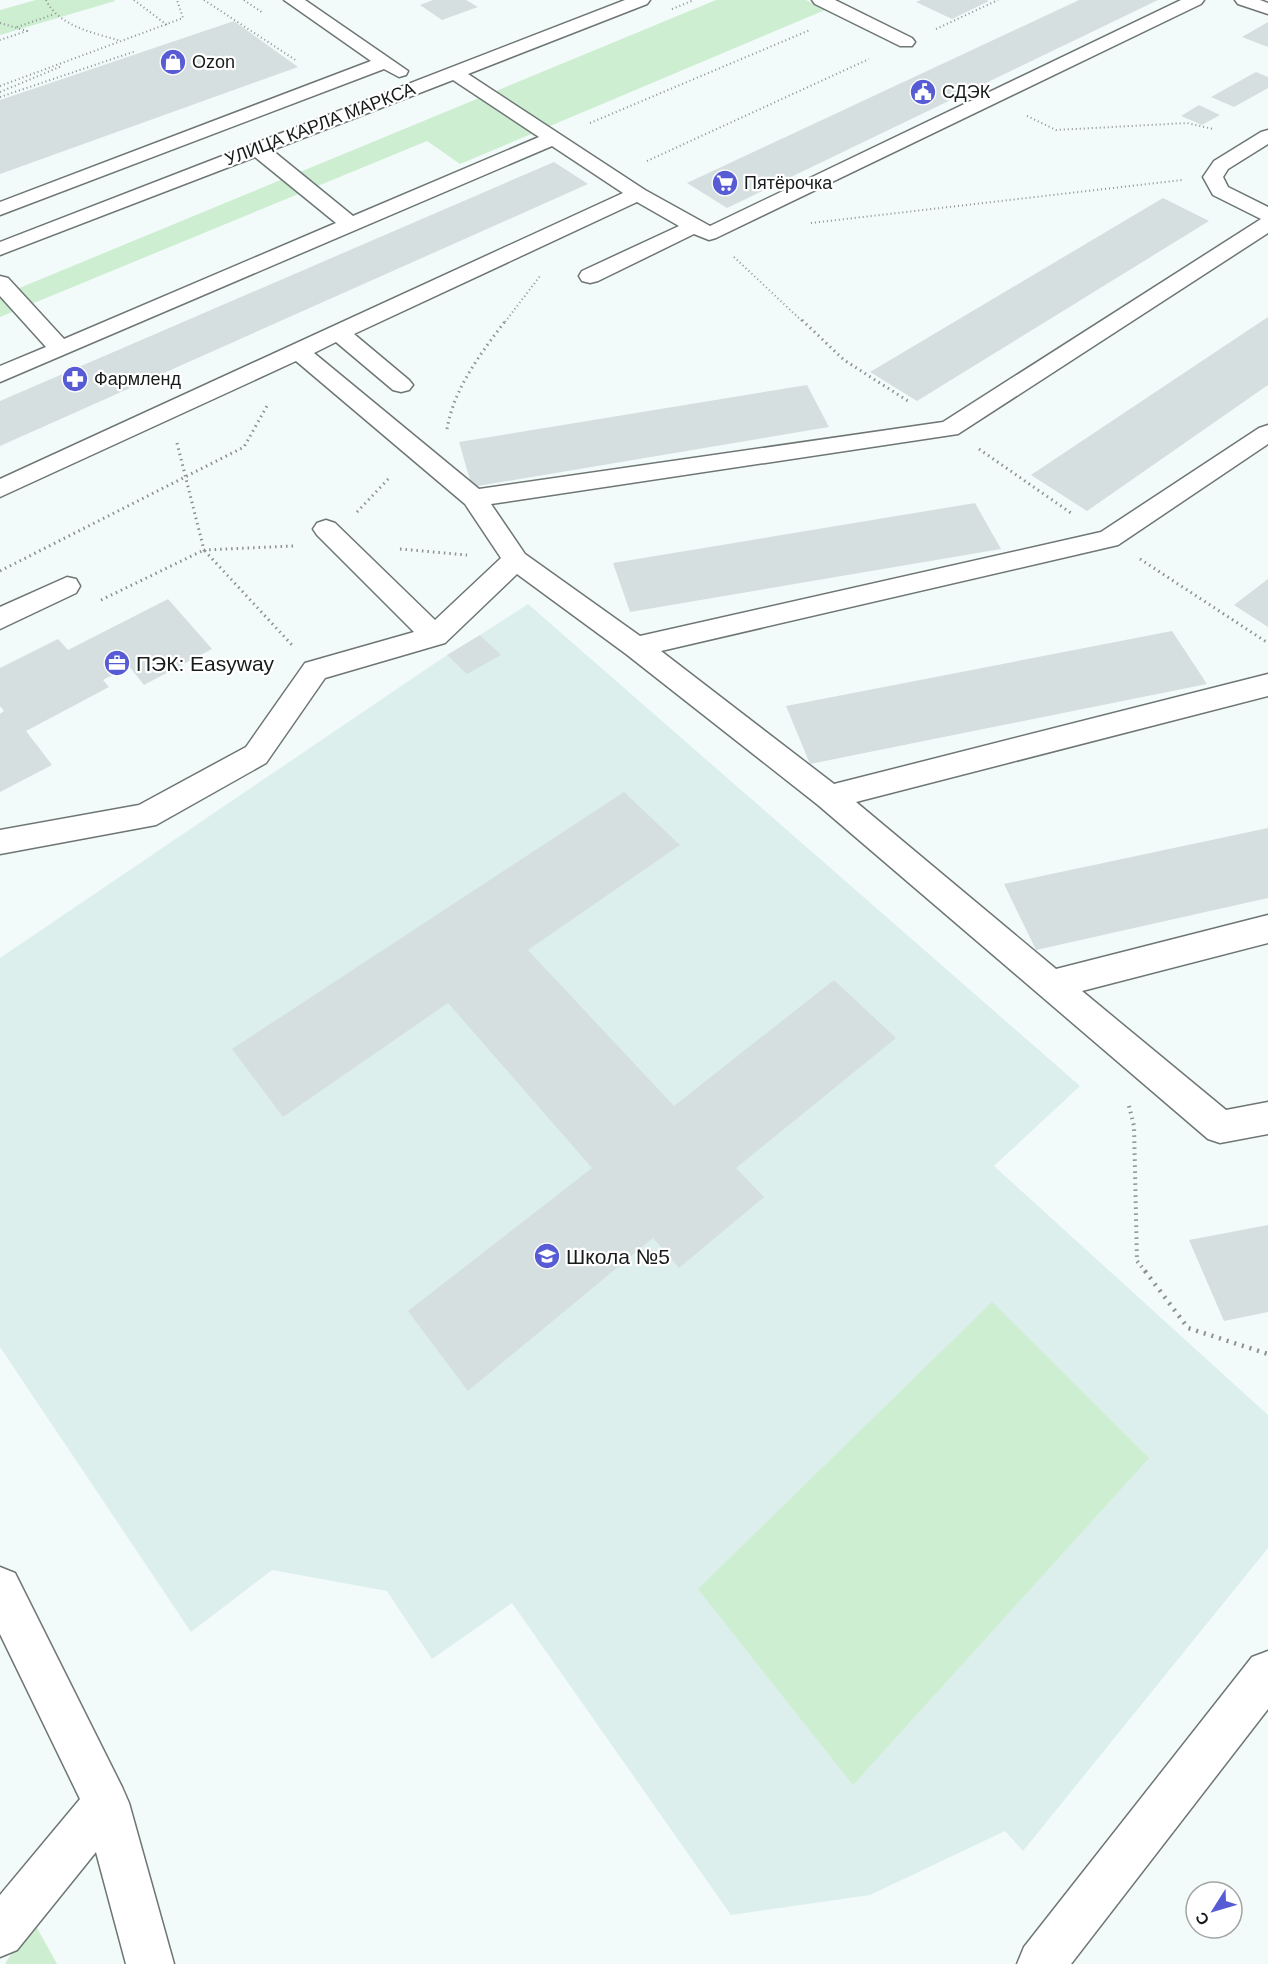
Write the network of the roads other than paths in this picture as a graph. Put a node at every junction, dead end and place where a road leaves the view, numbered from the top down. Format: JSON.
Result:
{"nodes":[{"id":1,"x":293,"y":0,"type":"edge"},
{"id":2,"x":641,"y":0,"type":"edge"},
{"id":3,"x":821,"y":0,"type":"edge"},
{"id":4,"x":1195,"y":0,"type":"edge"},
{"id":5,"x":1244,"y":0,"type":"edge"},
{"id":6,"x":1268,"y":9,"type":"edge"},
{"id":7,"x":906,"y":42,"type":"road end"},
{"id":8,"x":386,"y":62,"type":"junction"},
{"id":9,"x":455,"y":73,"type":"junction"},
{"id":10,"x":421,"y":85,"type":"junction"},
{"id":11,"x":1268,"y":136,"type":"edge"},
{"id":12,"x":554,"y":138,"type":"junction"},
{"id":13,"x":258,"y":149,"type":"junction"},
{"id":14,"x":1190,"y":179,"type":"road end"},
{"id":15,"x":1220,"y":191,"type":"junction"},
{"id":16,"x":638,"y":194,"type":"junction"},
{"id":17,"x":0,"y":209,"type":"edge"},
{"id":18,"x":1268,"y":215,"type":"edge"},
{"id":19,"x":1268,"y":224,"type":"edge"},
{"id":20,"x":351,"y":225,"type":"junction"},
{"id":21,"x":695,"y":226,"type":"junction"},
{"id":22,"x":0,"y":249,"type":"edge"},
{"id":23,"x":590,"y":276,"type":"dead end"},
{"id":24,"x":0,"y":283,"type":"edge"},
{"id":25,"x":340,"y":334,"type":"junction"},
{"id":26,"x":61,"y":349,"type":"junction"},
{"id":27,"x":297,"y":350,"type":"junction"},
{"id":28,"x":0,"y":375,"type":"edge"},
{"id":29,"x":401,"y":385,"type":"dead end"},
{"id":30,"x":1268,"y":433,"type":"edge"},
{"id":31,"x":0,"y":489,"type":"edge"},
{"id":32,"x":474,"y":498,"type":"junction"},
{"id":33,"x":326,"y":529,"type":"dead end"},
{"id":34,"x":516,"y":560,"type":"junction"},
{"id":35,"x":67,"y":586,"type":"dead end"},
{"id":36,"x":0,"y":619,"type":"edge"},
{"id":37,"x":435,"y":636,"type":"junction"},
{"id":38,"x":636,"y":647,"type":"junction"},
{"id":39,"x":1268,"y":685,"type":"edge"},
{"id":40,"x":829,"y":797,"type":"junction"},
{"id":41,"x":0,"y":842,"type":"edge"},
{"id":42,"x":1268,"y":929,"type":"edge"},
{"id":43,"x":1049,"y":985,"type":"junction"},
{"id":44,"x":1268,"y":1118,"type":"edge"},
{"id":45,"x":0,"y":1588,"type":"edge"},
{"id":46,"x":1268,"y":1673,"type":"edge"},
{"id":47,"x":106,"y":1803,"type":"junction"},
{"id":48,"x":0,"y":1933,"type":"edge"},
{"id":49,"x":150,"y":1964,"type":"edge"},
{"id":50,"x":1041,"y":1964,"type":"edge"}],
"edges":[{"from":1,"to":8,"type":"street"},
{"from":2,"to":9,"type":"street","name":"УЛИЦА КАРЛА МАРКСА"},
{"from":3,"to":7,"type":"street"},
{"from":4,"to":21,"type":"street"},
{"from":5,"to":6,"type":"street"},
{"from":8,"to":10,"type":"street"},
{"from":8,"to":17,"type":"street"},
{"from":9,"to":10,"type":"street","name":"УЛИЦА КАРЛА МАРКСА"},
{"from":9,"to":12,"type":"street"},
{"from":10,"to":13,"type":"street","name":"УЛИЦА КАРЛА МАРКСА"},
{"from":11,"to":15,"type":"street"},
{"from":12,"to":16,"type":"street"},
{"from":12,"to":20,"type":"street"},
{"from":13,"to":20,"type":"street"},
{"from":13,"to":22,"type":"street","name":"УЛИЦА КАРЛА МАРКСА"},
{"from":14,"to":15,"type":"street"},
{"from":15,"to":18,"type":"street"},
{"from":16,"to":21,"type":"street"},
{"from":16,"to":25,"type":"street"},
{"from":19,"to":32,"type":"street"},
{"from":20,"to":26,"type":"street"},
{"from":21,"to":23,"type":"street"},
{"from":24,"to":26,"type":"street"},
{"from":25,"to":27,"type":"street"},
{"from":25,"to":29,"type":"street"},
{"from":26,"to":28,"type":"street"},
{"from":27,"to":31,"type":"street"},
{"from":27,"to":32,"type":"street"},
{"from":30,"to":38,"type":"street"},
{"from":32,"to":34,"type":"street"},
{"from":33,"to":37,"type":"street"},
{"from":34,"to":37,"type":"street"},
{"from":34,"to":38,"type":"street"},
{"from":35,"to":36,"type":"street"},
{"from":37,"to":41,"type":"street"},
{"from":38,"to":40,"type":"street"},
{"from":39,"to":40,"type":"street"},
{"from":40,"to":43,"type":"street"},
{"from":42,"to":43,"type":"street"},
{"from":43,"to":44,"type":"street"},
{"from":45,"to":47,"type":"street"},
{"from":46,"to":50,"type":"street"},
{"from":47,"to":48,"type":"street"},
{"from":47,"to":49,"type":"street"}]}
